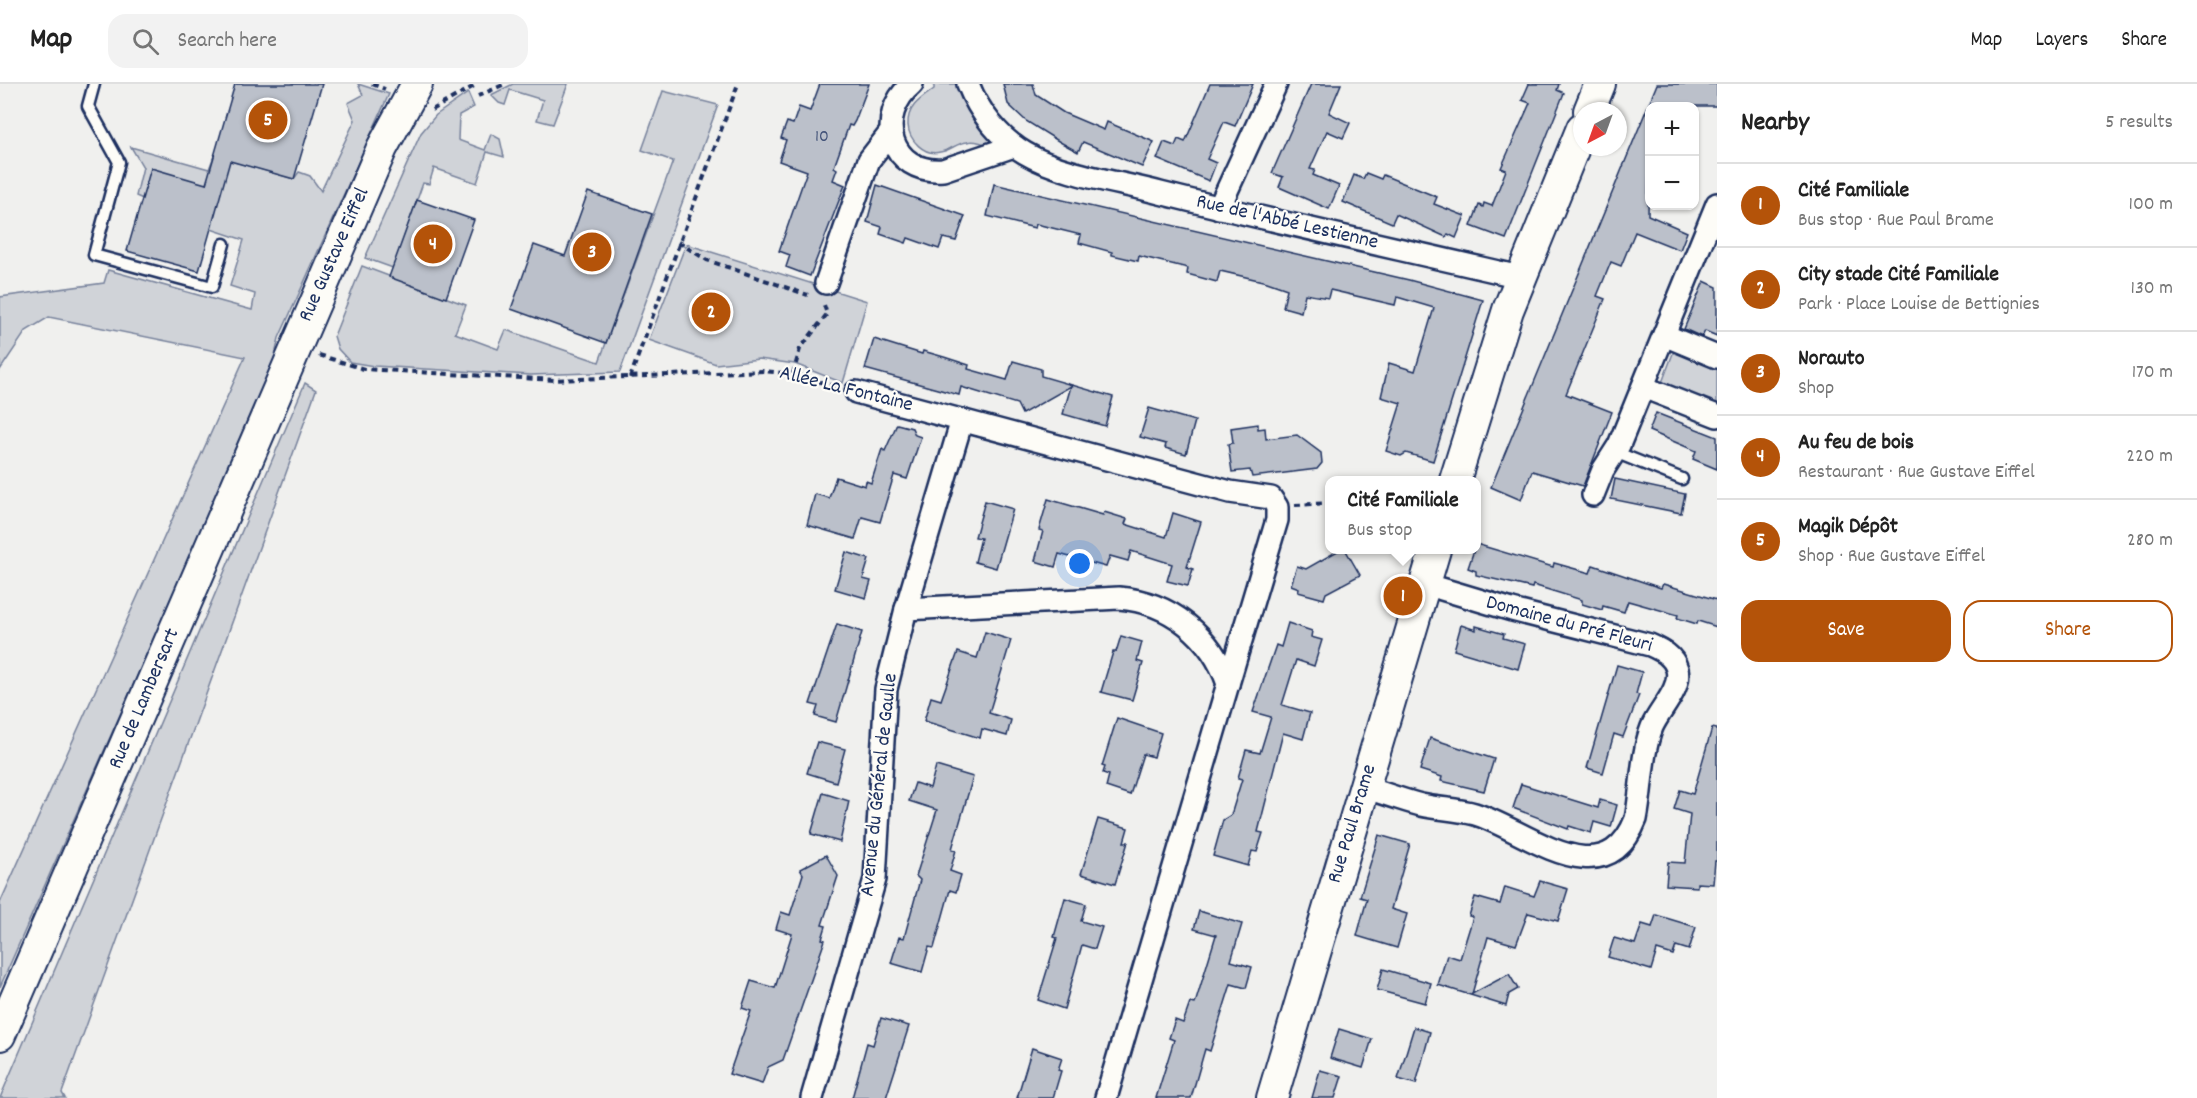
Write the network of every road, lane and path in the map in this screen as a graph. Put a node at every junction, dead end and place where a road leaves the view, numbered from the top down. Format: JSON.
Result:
{"nodes":[{"id":1,"x":94,"y":84,"type":"edge"},
{"id":2,"x":403,"y":84,"type":"edge"},
{"id":3,"x":417,"y":84,"type":"edge"},
{"id":4,"x":505,"y":84,"type":"edge"},
{"id":5,"x":738,"y":84,"type":"edge"},
{"id":6,"x":912,"y":84,"type":"edge"},
{"id":7,"x":968,"y":84,"type":"edge"},
{"id":8,"x":1276,"y":84,"type":"edge"},
{"id":9,"x":1600,"y":84,"type":"edge"},
{"id":10,"x":478,"y":96,"type":"dead end"},
{"id":11,"x":1593,"y":102,"type":"edge"},
{"id":12,"x":890,"y":133,"type":"junction"},
{"id":13,"x":1014,"y":146,"type":"junction"},
{"id":14,"x":382,"y":148,"type":"junction"},
{"id":15,"x":1573,"y":150,"type":"edge"},
{"id":16,"x":1717,"y":204,"type":"edge"},
{"id":17,"x":1219,"y":208,"type":"junction"},
{"id":18,"x":678,"y":242,"type":"junction"},
{"id":19,"x":224,"y":244,"type":"dead end"},
{"id":20,"x":1520,"y":277,"type":"junction"},
{"id":21,"x":819,"y":293,"type":"junction"},
{"id":22,"x":1664,"y":335,"type":"junction"},
{"id":23,"x":292,"y":355,"type":"junction"},
{"id":24,"x":1717,"y":357,"type":"edge"},
{"id":25,"x":793,"y":374,"type":"junction"},
{"id":26,"x":630,"y":378,"type":"junction"},
{"id":27,"x":1643,"y":387,"type":"junction"},
{"id":28,"x":856,"y":392,"type":"joint"},
{"id":29,"x":1717,"y":416,"type":"edge"},
{"id":30,"x":962,"y":420,"type":"junction"},
{"id":31,"x":1615,"y":452,"type":"junction"},
{"id":32,"x":1456,"y":476,"type":"edge"},
{"id":33,"x":1682,"y":479,"type":"dead end"},
{"id":34,"x":1593,"y":495,"type":"dead end"},
{"id":35,"x":1325,"y":502,"type":"edge"},
{"id":36,"x":1277,"y":507,"type":"junction"},
{"id":37,"x":1434,"y":554,"type":"edge"},
{"id":38,"x":1425,"y":584,"type":"junction"},
{"id":39,"x":906,"y":609,"type":"junction"},
{"id":40,"x":1228,"y":684,"type":"junction"},
{"id":41,"x":1364,"y":787,"type":"junction"},
{"id":42,"x":0,"y":1035,"type":"edge"},
{"id":43,"x":812,"y":1098,"type":"edge"},
{"id":44,"x":1106,"y":1098,"type":"edge"},
{"id":45,"x":1272,"y":1098,"type":"edge"}],
"edges":[{"from":1,"to":19,"type":"lane"},
{"from":2,"to":14,"type":"main road","name":"Rue Gustave Eiffel"},
{"from":3,"to":14,"type":"main road","name":"Rue Gustave Eiffel"},
{"from":4,"to":10,"type":"path"},
{"from":5,"to":18,"type":"path"},
{"from":6,"to":12,"type":"street"},
{"from":7,"to":13,"type":"street","name":"Rue de l'Abbé Lestienne"},
{"from":8,"to":17,"type":"street"},
{"from":9,"to":11,"type":"main road"},
{"from":12,"to":13,"type":"street"},
{"from":12,"to":21,"type":"street"},
{"from":13,"to":17,"type":"street","name":"Rue de l'Abbé Lestienne"},
{"from":14,"to":23,"type":"main road","name":"Rue Gustave Eiffel"},
{"from":15,"to":20,"type":"main road"},
{"from":16,"to":22,"type":"street"},
{"from":17,"to":20,"type":"street","name":"Rue de l'Abbé Lestienne"},
{"from":18,"to":21,"type":"path"},
{"from":18,"to":26,"type":"path"},
{"from":20,"to":32,"type":"main road"},
{"from":21,"to":25,"type":"path"},
{"from":22,"to":24,"type":"street"},
{"from":22,"to":27,"type":"street"},
{"from":23,"to":26,"type":"path","name":"Allée La Fontaine"},
{"from":23,"to":42,"type":"main road","name":"Rue de Lambersart"},
{"from":25,"to":26,"type":"path","name":"Allée La Fontaine"},
{"from":25,"to":28,"type":"path","name":"Allée La Fontaine"},
{"from":27,"to":29,"type":"street"},
{"from":27,"to":31,"type":"street"},
{"from":28,"to":30,"type":"street","name":"Allée La Fontaine"},
{"from":30,"to":36,"type":"street","name":"Allée La Fontaine"},
{"from":30,"to":39,"type":"street","name":"Avenue du Général de Gaulle"},
{"from":31,"to":33,"type":"lane"},
{"from":31,"to":34,"type":"street"},
{"from":35,"to":36,"type":"path"},
{"from":36,"to":40,"type":"street"},
{"from":37,"to":38,"type":"main road","name":"Rue Paul Brame"},
{"from":38,"to":41,"type":"main road","name":"Rue Paul Brame"},
{"from":38,"to":41,"type":"street","name":"Domaine du Pré Fleuri"},
{"from":39,"to":40,"type":"street"},
{"from":39,"to":43,"type":"street","name":"Avenue du Général de Gaulle"},
{"from":40,"to":44,"type":"street"},
{"from":41,"to":45,"type":"main road","name":"Rue Paul Brame"}]}
